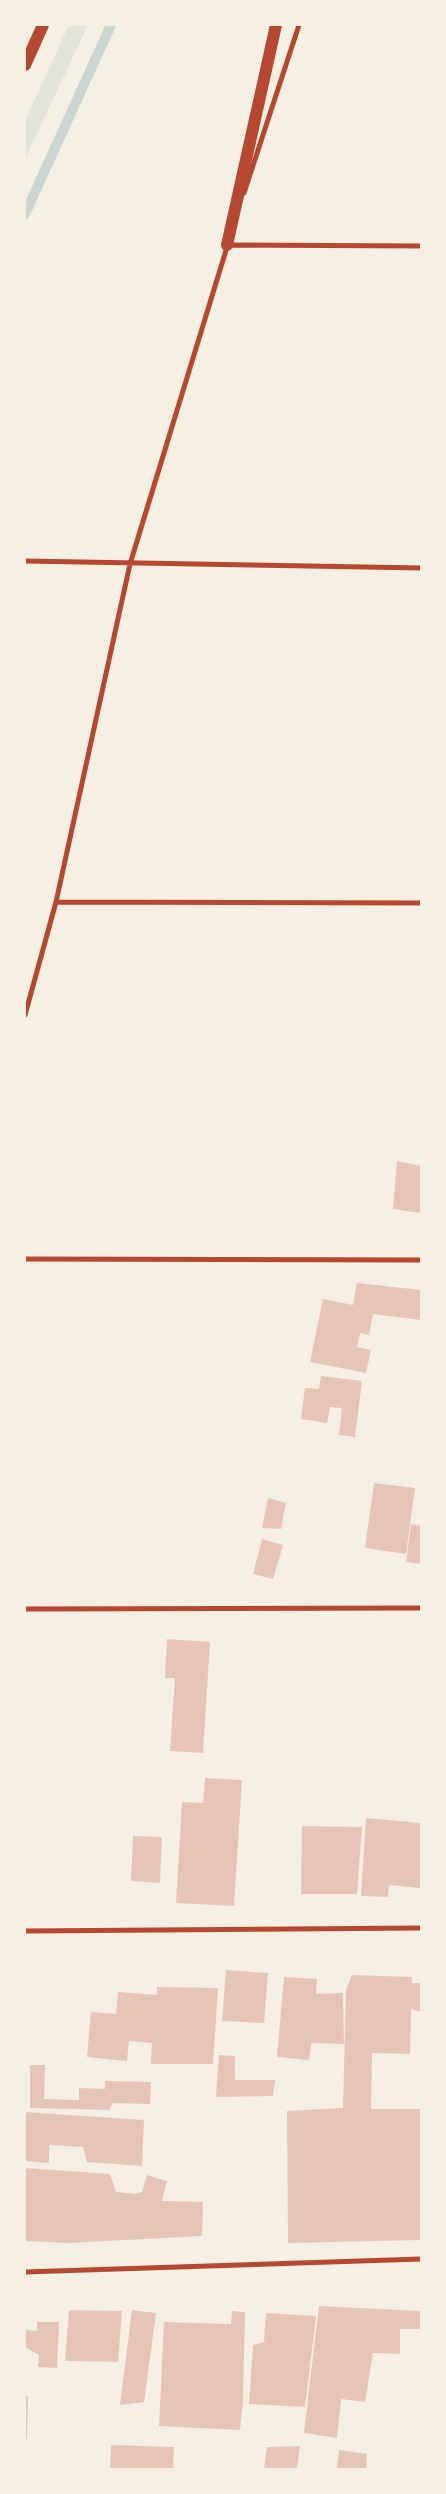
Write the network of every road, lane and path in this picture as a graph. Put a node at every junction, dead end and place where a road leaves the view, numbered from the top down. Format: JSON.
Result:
{"nodes":[{"id":1,"x":43,"y":25,"type":"edge"},
{"id":2,"x":276,"y":25,"type":"edge"},
{"id":3,"x":299,"y":25,"type":"edge"},
{"id":4,"x":25,"y":65,"type":"edge"},
{"id":5,"x":227,"y":245,"type":"junction"},
{"id":6,"x":421,"y":246,"type":"edge"},
{"id":7,"x":25,"y":560,"type":"edge"},
{"id":8,"x":130,"y":564,"type":"junction"},
{"id":9,"x":421,"y":568,"type":"edge"},
{"id":10,"x":56,"y":902,"type":"junction"},
{"id":11,"x":421,"y":903,"type":"edge"},
{"id":12,"x":25,"y":1015,"type":"edge"},
{"id":13,"x":25,"y":1259,"type":"edge"},
{"id":14,"x":421,"y":1260,"type":"edge"},
{"id":15,"x":421,"y":1608,"type":"edge"},
{"id":16,"x":25,"y":1609,"type":"edge"},
{"id":17,"x":421,"y":1928,"type":"edge"},
{"id":18,"x":25,"y":1931,"type":"edge"},
{"id":19,"x":421,"y":2259,"type":"edge"},
{"id":20,"x":25,"y":2272,"type":"edge"}],
"edges":[{"from":1,"to":4,"type":"main road"},
{"from":2,"to":5,"type":"main road"},
{"from":3,"to":5,"type":"street"},
{"from":5,"to":6,"type":"street"},
{"from":5,"to":8,"type":"street"},
{"from":7,"to":8,"type":"street"},
{"from":8,"to":9,"type":"street"},
{"from":8,"to":10,"type":"street"},
{"from":10,"to":11,"type":"street"},
{"from":10,"to":12,"type":"street"},
{"from":13,"to":14,"type":"street"},
{"from":15,"to":16,"type":"street"},
{"from":17,"to":18,"type":"street"},
{"from":19,"to":20,"type":"street"}]}
